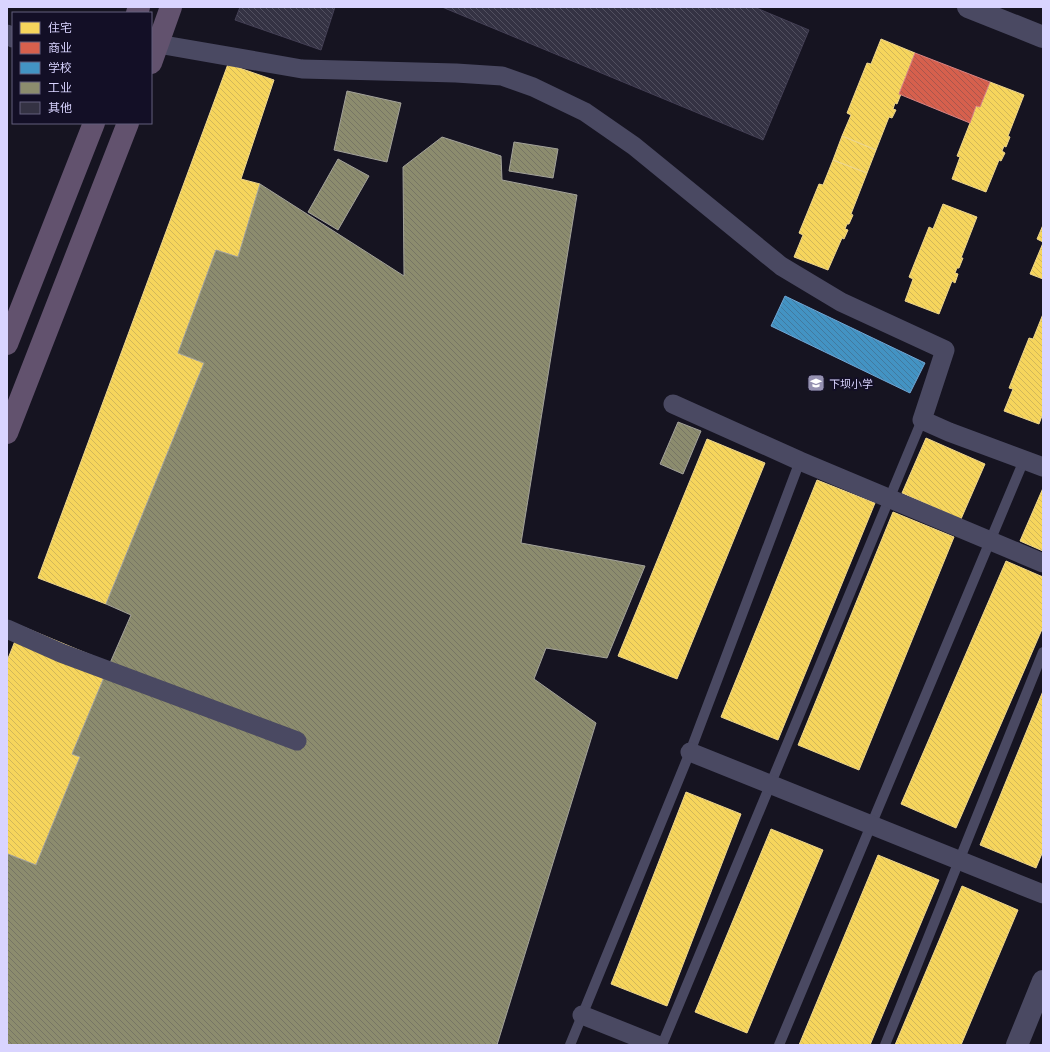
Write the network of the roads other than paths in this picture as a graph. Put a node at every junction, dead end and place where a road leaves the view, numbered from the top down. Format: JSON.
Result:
{"nodes":[{"id":1,"x":171,"y":7,"type":"edge"},
{"id":2,"x":968,"y":7,"type":"edge"},
{"id":3,"x":1043,"y":37,"type":"edge"},
{"id":4,"x":153,"y":49,"type":"edge"},
{"id":5,"x":94,"y":124,"type":"edge"},
{"id":6,"x":128,"y":124,"type":"edge"},
{"id":7,"x":7,"y":344,"type":"edge"},
{"id":8,"x":673,"y":404,"type":"dead end"},
{"id":9,"x":922,"y":420,"type":"junction"},
{"id":10,"x":7,"y":432,"type":"edge"},
{"id":11,"x":1024,"y":460,"type":"junction"},
{"id":12,"x":800,"y":461,"type":"junction"},
{"id":13,"x":1043,"y":467,"type":"edge"},
{"id":14,"x":889,"y":499,"type":"junction"},
{"id":15,"x":990,"y":541,"type":"junction"},
{"id":16,"x":1043,"y":563,"type":"edge"},
{"id":17,"x":7,"y":629,"type":"edge"},
{"id":18,"x":1043,"y":652,"type":"edge"},
{"id":19,"x":297,"y":741,"type":"dead end"},
{"id":20,"x":690,"y":752,"type":"junction"},
{"id":21,"x":771,"y":784,"type":"junction"},
{"id":22,"x":871,"y":825,"type":"junction"},
{"id":23,"x":959,"y":860,"type":"junction"},
{"id":24,"x":1043,"y":894,"type":"edge"},
{"id":25,"x":1043,"y":981,"type":"edge"},
{"id":26,"x":582,"y":1015,"type":"junction"},
{"id":27,"x":570,"y":1045,"type":"edge"},
{"id":28,"x":657,"y":1045,"type":"edge"},
{"id":29,"x":662,"y":1045,"type":"edge"},
{"id":30,"x":779,"y":1045,"type":"edge"},
{"id":31,"x":885,"y":1045,"type":"edge"},
{"id":32,"x":1017,"y":1045,"type":"edge"}],
"edges":[{"from":1,"to":4,"type":"highway"},
{"from":2,"to":3,"type":"street"},
{"from":4,"to":9,"type":"street"},
{"from":5,"to":7,"type":"highway"},
{"from":6,"to":10,"type":"highway"},
{"from":8,"to":12,"type":"street"},
{"from":9,"to":11,"type":"street"},
{"from":9,"to":14,"type":"lane"},
{"from":11,"to":13,"type":"street"},
{"from":11,"to":15,"type":"lane"},
{"from":12,"to":14,"type":"street"},
{"from":12,"to":20,"type":"lane"},
{"from":14,"to":15,"type":"street"},
{"from":14,"to":21,"type":"lane"},
{"from":15,"to":16,"type":"street"},
{"from":15,"to":22,"type":"lane"},
{"from":17,"to":19,"type":"street"},
{"from":18,"to":23,"type":"lane"},
{"from":20,"to":21,"type":"street"},
{"from":20,"to":26,"type":"lane"},
{"from":21,"to":22,"type":"street"},
{"from":21,"to":29,"type":"lane"},
{"from":22,"to":23,"type":"street"},
{"from":22,"to":30,"type":"lane"},
{"from":23,"to":24,"type":"street"},
{"from":23,"to":31,"type":"lane"},
{"from":25,"to":32,"type":"street"},
{"from":26,"to":27,"type":"lane"},
{"from":26,"to":28,"type":"street"}]}
